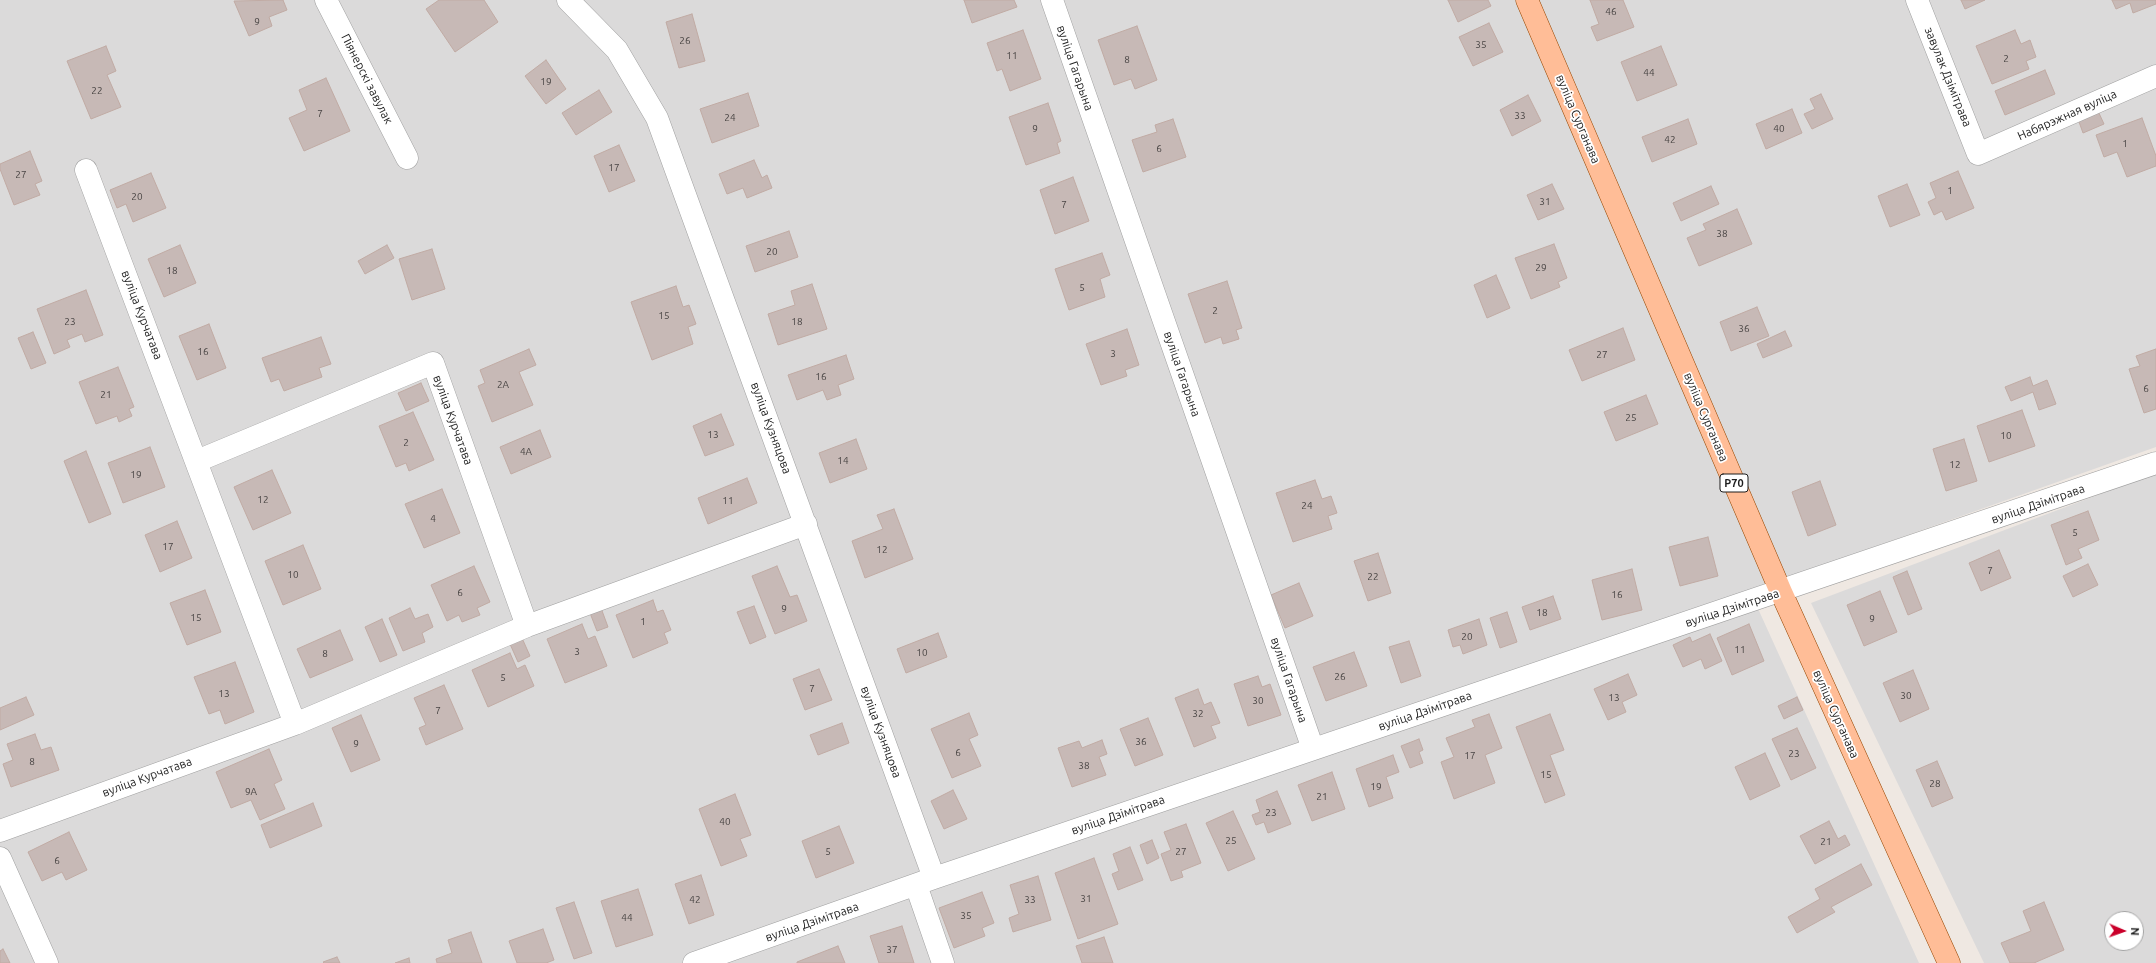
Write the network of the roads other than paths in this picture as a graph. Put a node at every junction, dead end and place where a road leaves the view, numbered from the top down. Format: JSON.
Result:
{"nodes":[{"id":1,"x":326,"y":0,"type":"edge"},
{"id":2,"x":568,"y":0,"type":"edge"},
{"id":3,"x":1052,"y":0,"type":"edge"},
{"id":4,"x":1526,"y":0,"type":"edge"},
{"id":5,"x":1917,"y":0,"type":"edge"},
{"id":6,"x":2156,"y":76,"type":"edge"},
{"id":7,"x":1978,"y":154,"type":"joint"},
{"id":8,"x":407,"y":158,"type":"dead end"},
{"id":9,"x":86,"y":170,"type":"dead end"},
{"id":10,"x":197,"y":461,"type":"junction"},
{"id":11,"x":2156,"y":463,"type":"edge"},
{"id":12,"x":806,"y":524,"type":"junction"},
{"id":13,"x":1781,"y":592,"type":"junction"},
{"id":14,"x":527,"y":626,"type":"junction"},
{"id":15,"x":295,"y":724,"type":"junction"},
{"id":16,"x":1313,"y":749,"type":"junction"},
{"id":17,"x":0,"y":831,"type":"edge"},
{"id":18,"x":0,"y":858,"type":"edge"},
{"id":19,"x":925,"y":882,"type":"junction"},
{"id":20,"x":47,"y":963,"type":"edge"},
{"id":21,"x":694,"y":963,"type":"edge"},
{"id":22,"x":943,"y":963,"type":"edge"},
{"id":23,"x":1950,"y":963,"type":"edge"}],
"edges":[{"from":1,"to":8,"type":"street","name":"Піянерскі завулак"},
{"from":2,"to":12,"type":"street","name":"вуліца Кузняцова"},
{"from":3,"to":16,"type":"street","name":"вуліца Гагарына"},
{"from":4,"to":13,"type":"main road","name":"вуліца Сурганава","number":"Р70"},
{"from":5,"to":7,"type":"street","name":"завулак Дзімітрава"},
{"from":6,"to":7,"type":"street","name":"Набярэжная вуліца"},
{"from":9,"to":10,"type":"street","name":"вуліца Курчатава"},
{"from":10,"to":14,"type":"street","name":"вуліца Курчатава"},
{"from":10,"to":15,"type":"street","name":"вуліца Курчатава"},
{"from":11,"to":13,"type":"street","name":"вуліца Дзімітрава"},
{"from":12,"to":14,"type":"street","name":"вуліца Курчатава"},
{"from":12,"to":19,"type":"street","name":"вуліца Кузняцова"},
{"from":13,"to":16,"type":"street","name":"вуліца Дзімітрава"},
{"from":13,"to":23,"type":"main road","name":"вуліца Сурганава","number":"Р70"},
{"from":14,"to":15,"type":"street","name":"вуліца Курчатава"},
{"from":15,"to":17,"type":"street","name":"вуліца Курчатава"},
{"from":16,"to":19,"type":"street","name":"вуліца Дзімітрава"},
{"from":18,"to":20,"type":"street"},
{"from":19,"to":21,"type":"street","name":"вуліца Дзімітрава"},
{"from":19,"to":22,"type":"street","name":"вуліца Кузняцова"}]}
